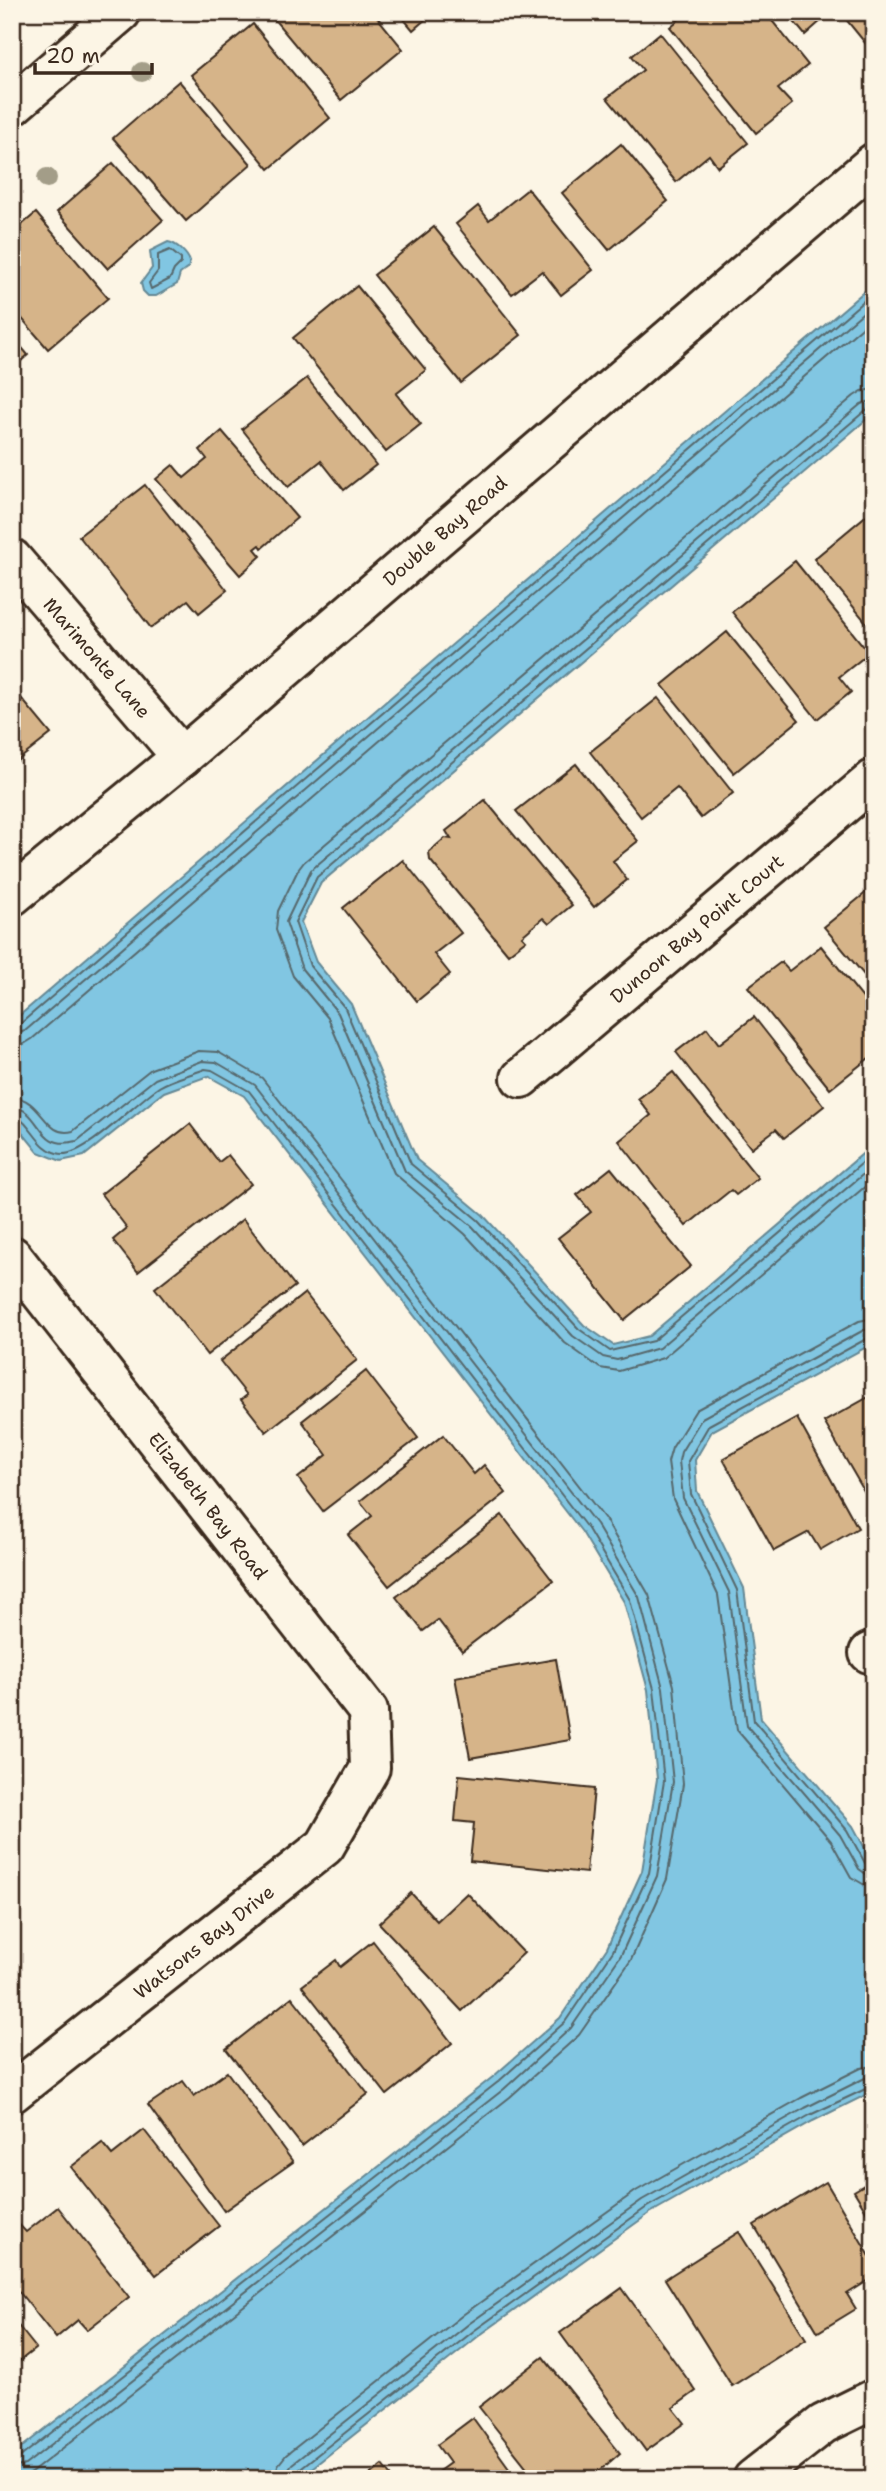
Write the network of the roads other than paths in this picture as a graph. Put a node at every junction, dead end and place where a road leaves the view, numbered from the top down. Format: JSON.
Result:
{"nodes":[{"id":1,"x":121,"y":12,"type":"edge"},
{"id":2,"x":12,"y":106,"type":"edge"},
{"id":3,"x":874,"y":163,"type":"edge"},
{"id":4,"x":12,"y":559,"type":"edge"},
{"id":5,"x":182,"y":757,"type":"junction"},
{"id":6,"x":874,"y":779,"type":"edge"},
{"id":7,"x":12,"y":896,"type":"edge"},
{"id":8,"x":521,"y":1078,"type":"dead end"},
{"id":9,"x":12,"y":1256,"type":"edge"},
{"id":10,"x":370,"y":1768,"type":"joint"},
{"id":11,"x":12,"y":2093,"type":"edge"},
{"id":12,"x":874,"y":2399,"type":"edge"},
{"id":13,"x":753,"y":2479,"type":"edge"}],
"edges":[{"from":1,"to":2,"type":"street"},
{"from":3,"to":5,"type":"street","name":"Double Bay Road"},
{"from":4,"to":5,"type":"street","name":"Marimonte Lane"},
{"from":5,"to":7,"type":"street","name":"Double Bay Road"},
{"from":6,"to":8,"type":"street","name":"Dunoon Bay Point Court"},
{"from":9,"to":10,"type":"street","name":"Elizabeth Bay Road"},
{"from":10,"to":11,"type":"street","name":"Watsons Bay Drive"},
{"from":12,"to":13,"type":"street"}]}
